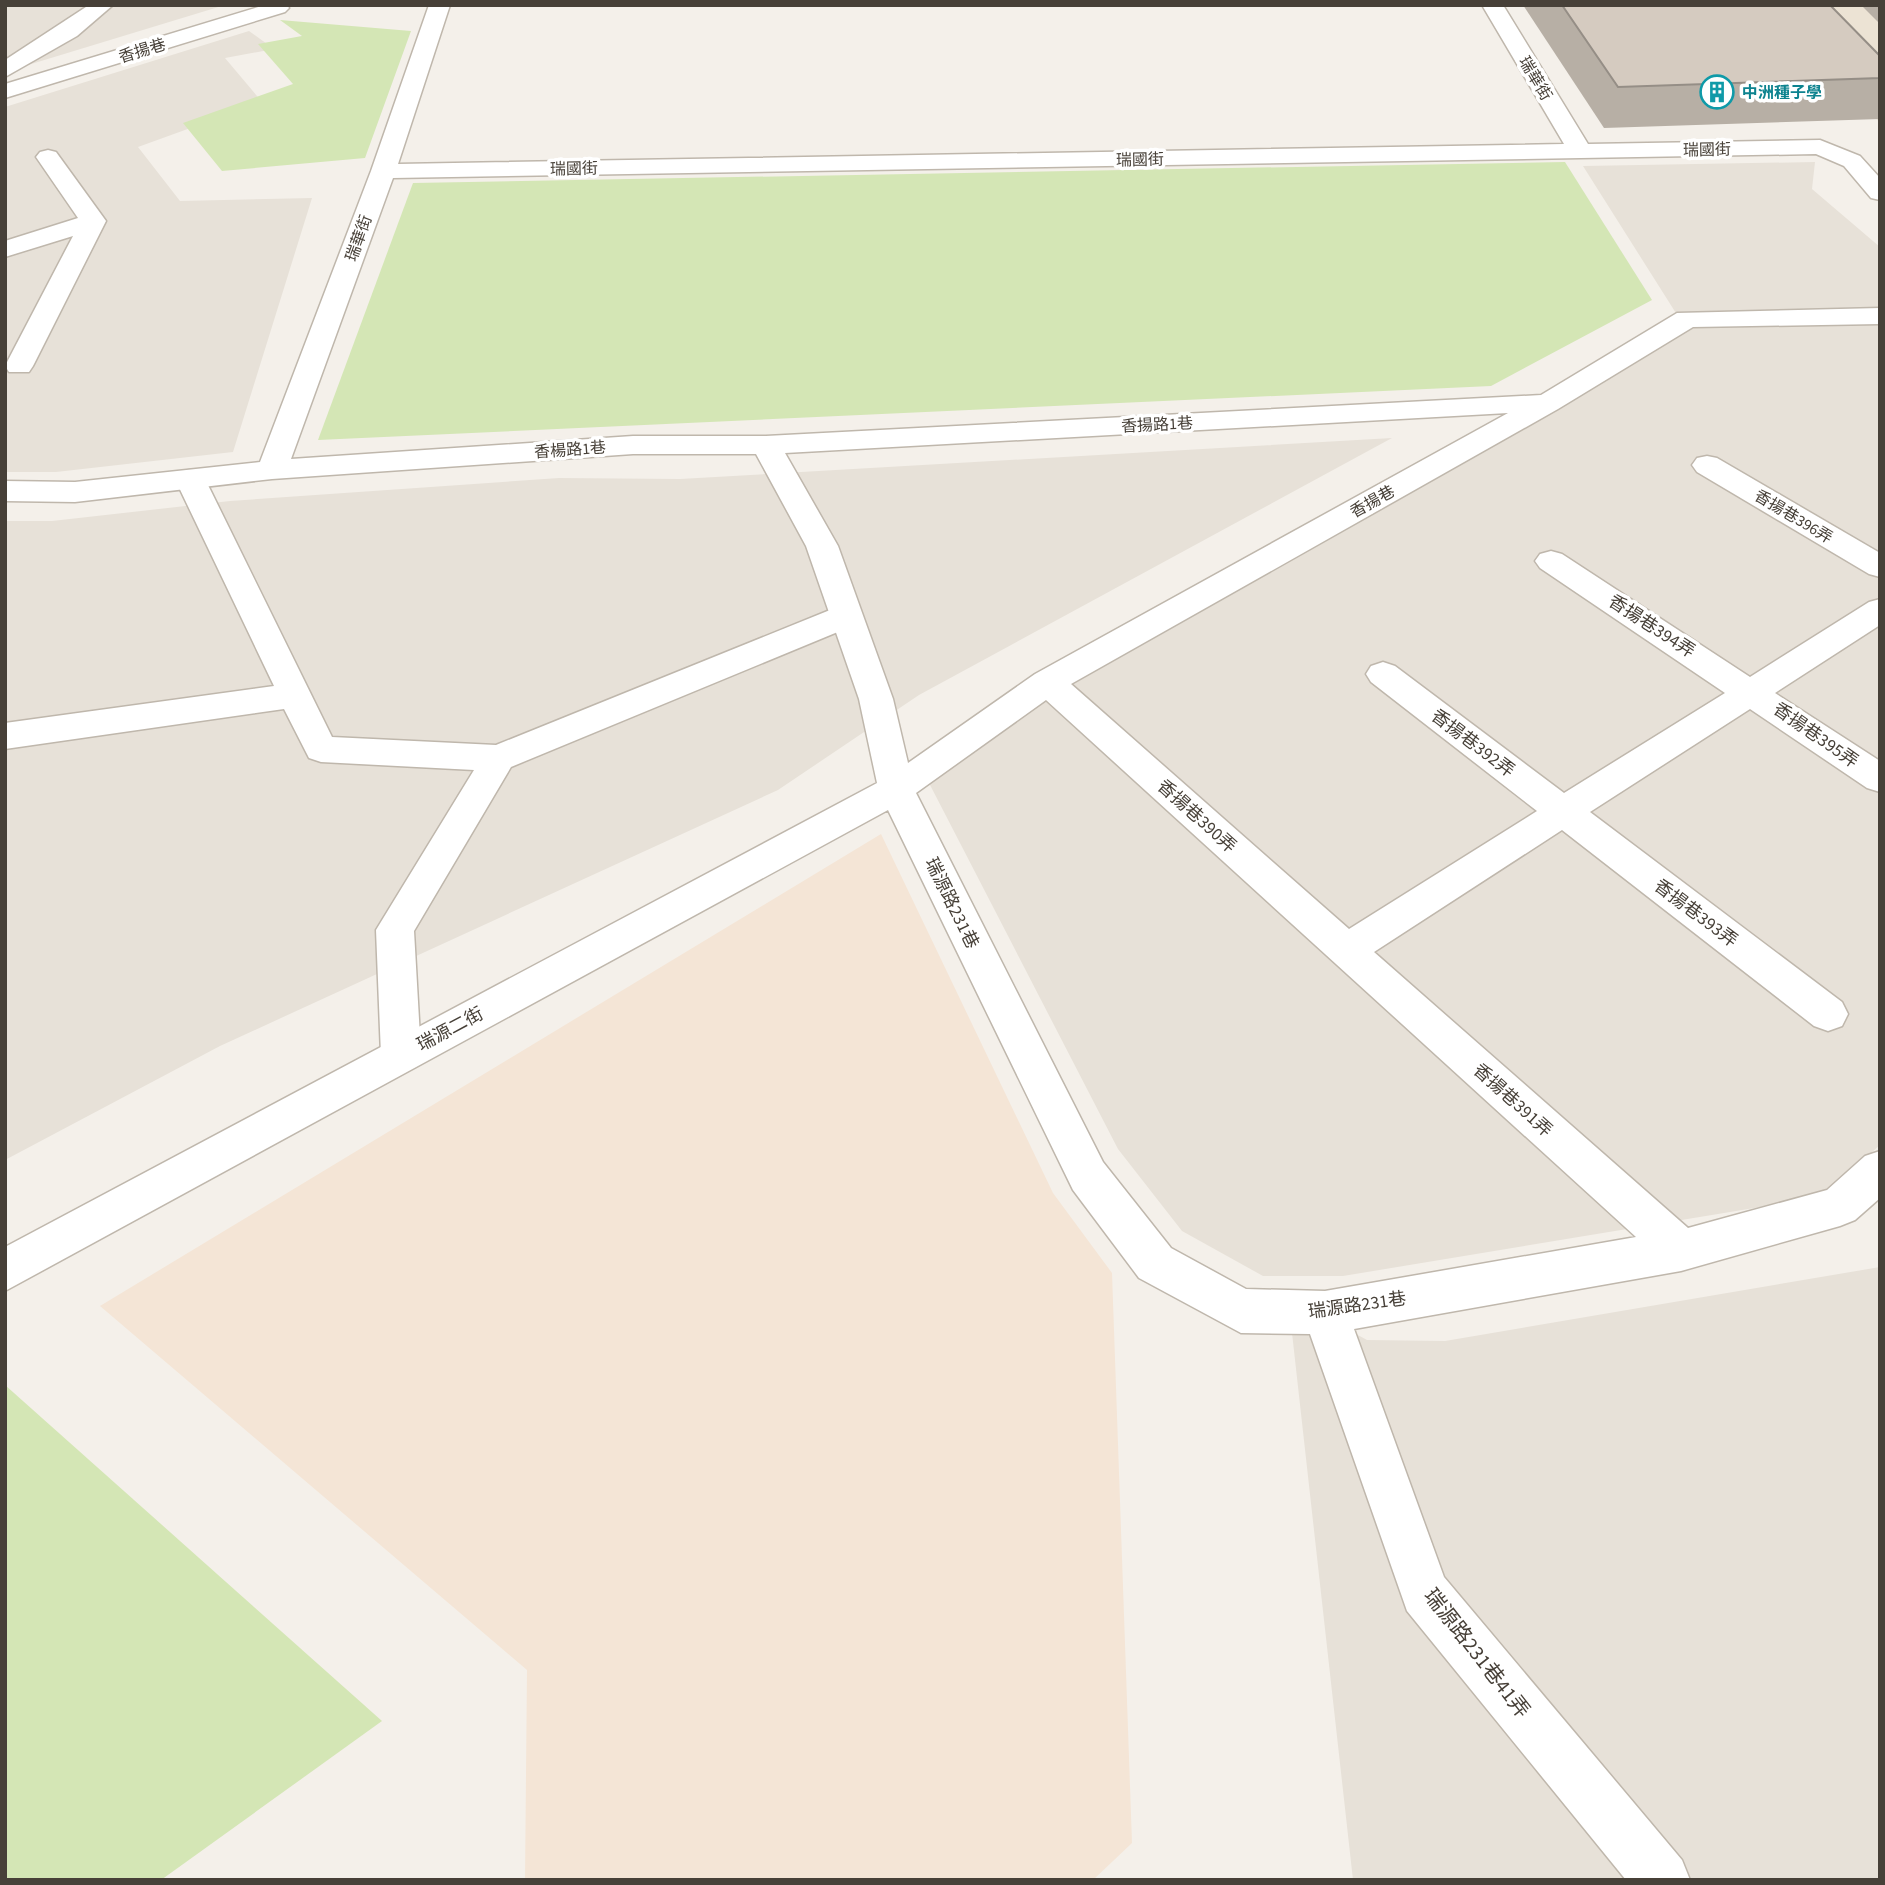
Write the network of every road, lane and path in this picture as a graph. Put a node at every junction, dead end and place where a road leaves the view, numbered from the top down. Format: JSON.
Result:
{"nodes":[{"id":1,"x":103,"y":5,"type":"edge"},
{"id":2,"x":440,"y":5,"type":"edge"},
{"id":3,"x":1492,"y":5,"type":"edge"},
{"id":4,"x":278,"y":8,"type":"dead end"},
{"id":5,"x":5,"y":71,"type":"edge"},
{"id":6,"x":5,"y":91,"type":"edge"},
{"id":7,"x":1581,"y":152,"type":"junction"},
{"id":8,"x":48,"y":157,"type":"dead end"},
{"id":9,"x":383,"y":171,"type":"junction"},
{"id":10,"x":1880,"y":193,"type":"edge"},
{"id":11,"x":93,"y":221,"type":"junction"},
{"id":12,"x":5,"y":249,"type":"edge"},
{"id":13,"x":1880,"y":316,"type":"edge"},
{"id":14,"x":19,"y":366,"type":"dead end"},
{"id":15,"x":1548,"y":402,"type":"junction"},
{"id":16,"x":766,"y":445,"type":"junction"},
{"id":17,"x":1707,"y":465,"type":"dead end"},
{"id":18,"x":272,"y":470,"type":"junction"},
{"id":19,"x":190,"y":479,"type":"junction"},
{"id":20,"x":5,"y":491,"type":"edge"},
{"id":21,"x":1551,"y":561,"type":"dead end"},
{"id":22,"x":1880,"y":567,"type":"edge"},
{"id":23,"x":1880,"y":610,"type":"edge"},
{"id":24,"x":846,"y":616,"type":"junction"},
{"id":25,"x":1382,"y":674,"type":"dead end"},
{"id":26,"x":1047,"y":682,"type":"junction"},
{"id":27,"x":1752,"y":691,"type":"junction"},
{"id":28,"x":295,"y":695,"type":"junction"},
{"id":29,"x":5,"y":736,"type":"edge"},
{"id":30,"x":499,"y":758,"type":"junction"},
{"id":31,"x":1880,"y":779,"type":"edge"},
{"id":32,"x":896,"y":789,"type":"junction"},
{"id":33,"x":1563,"y":812,"type":"junction"},
{"id":34,"x":1346,"y":950,"type":"junction"},
{"id":35,"x":1828,"y":1014,"type":"dead end"},
{"id":36,"x":401,"y":1055,"type":"junction"},
{"id":37,"x":1880,"y":1170,"type":"edge"},
{"id":38,"x":1681,"y":1250,"type":"junction"},
{"id":39,"x":5,"y":1270,"type":"edge"},
{"id":40,"x":1325,"y":1313,"type":"junction"},
{"id":41,"x":1661,"y":1880,"type":"edge"}],
"edges":[{"from":1,"to":5,"type":"street"},
{"from":2,"to":9,"type":"street","name":"瑞華街"},
{"from":3,"to":7,"type":"street","name":"瑞華街"},
{"from":4,"to":6,"type":"street","name":"香揚巷"},
{"from":7,"to":9,"type":"street","name":"瑞國街"},
{"from":7,"to":10,"type":"street","name":"瑞國街"},
{"from":8,"to":11,"type":"street"},
{"from":9,"to":18,"type":"street","name":"瑞華街"},
{"from":11,"to":12,"type":"street"},
{"from":11,"to":14,"type":"street"},
{"from":13,"to":15,"type":"street","name":"香揚巷"},
{"from":15,"to":16,"type":"street","name":"香揚路1巷"},
{"from":15,"to":26,"type":"street","name":"香揚巷"},
{"from":16,"to":18,"type":"street","name":"香楊路1巷"},
{"from":16,"to":24,"type":"street"},
{"from":17,"to":22,"type":"street","name":"香揚巷396弄"},
{"from":18,"to":19,"type":"street","name":"香楊路1巷"},
{"from":19,"to":20,"type":"street","name":"香楊路1巷"},
{"from":19,"to":28,"type":"street"},
{"from":21,"to":27,"type":"street","name":"香揚巷394弄"},
{"from":23,"to":27,"type":"street"},
{"from":24,"to":30,"type":"street"},
{"from":24,"to":32,"type":"street"},
{"from":25,"to":33,"type":"street","name":"香揚巷392弄"},
{"from":26,"to":32,"type":"street","name":"香揚巷"},
{"from":26,"to":34,"type":"street","name":"香揚巷390弄"},
{"from":27,"to":31,"type":"street","name":"香揚巷395弄"},
{"from":27,"to":33,"type":"street"},
{"from":28,"to":29,"type":"street"},
{"from":28,"to":30,"type":"street"},
{"from":30,"to":36,"type":"street"},
{"from":32,"to":36,"type":"street","name":"瑞源二街"},
{"from":32,"to":40,"type":"street","name":"瑞源路231巷"},
{"from":33,"to":34,"type":"street"},
{"from":33,"to":35,"type":"street","name":"香揚巷393弄"},
{"from":34,"to":38,"type":"street","name":"香揚巷391弄"},
{"from":36,"to":39,"type":"street","name":"瑞源二街"},
{"from":37,"to":38,"type":"street","name":"瑞源路231巷"},
{"from":38,"to":40,"type":"street","name":"瑞源路231巷"},
{"from":40,"to":41,"type":"street","name":"瑞源路231巷41弄"}]}
